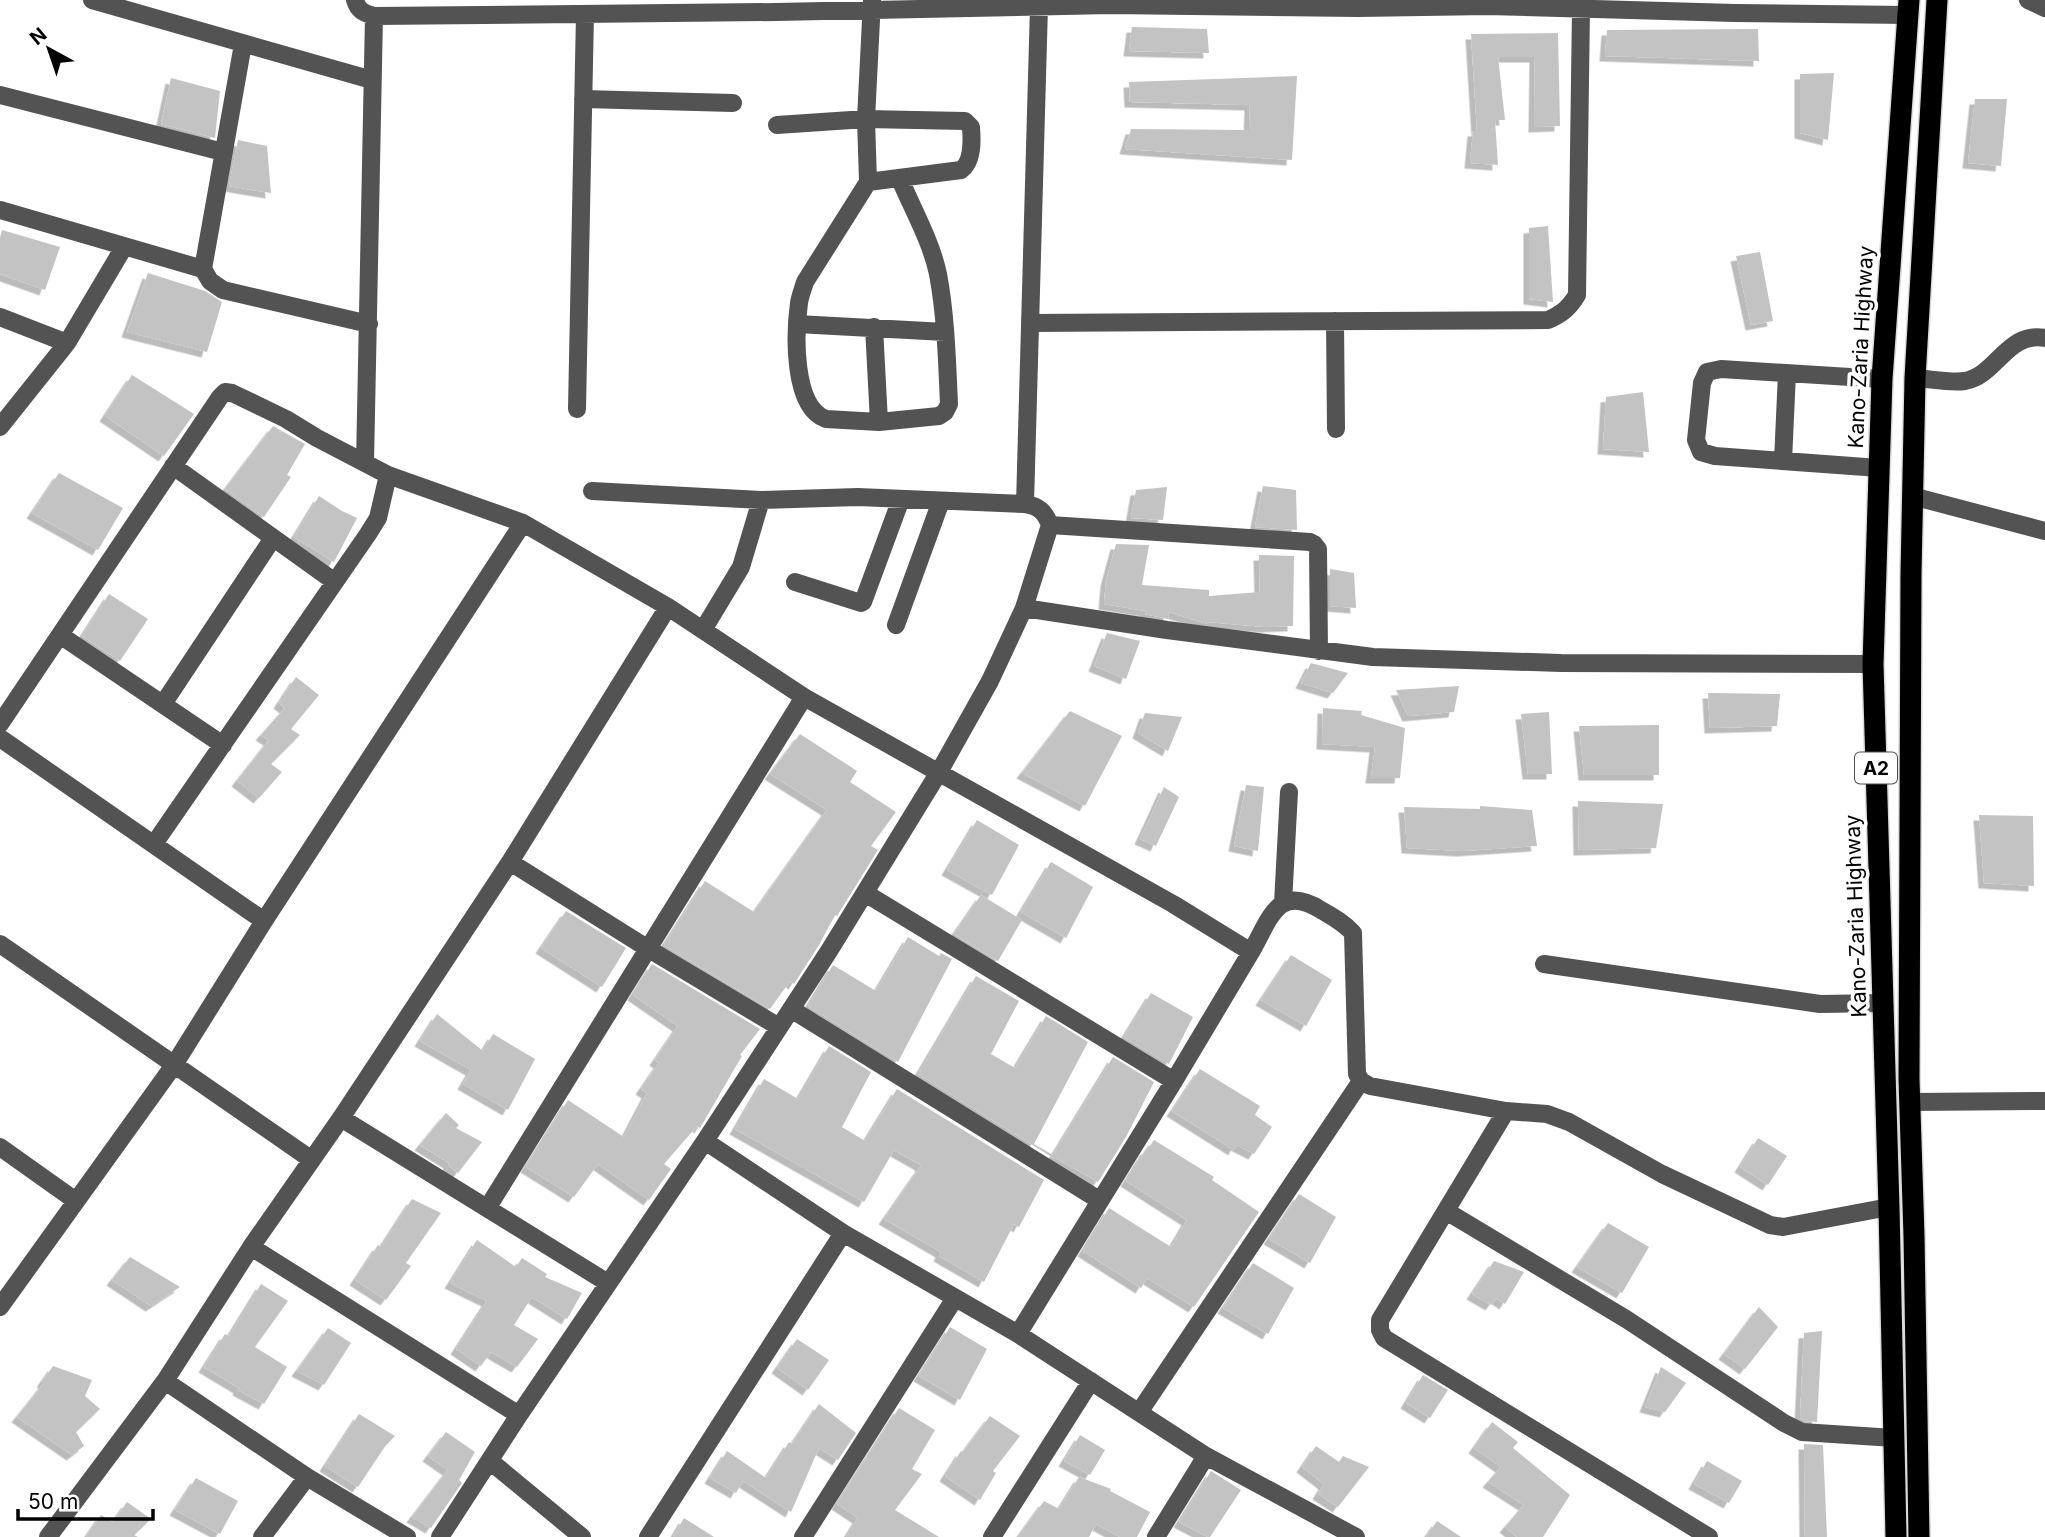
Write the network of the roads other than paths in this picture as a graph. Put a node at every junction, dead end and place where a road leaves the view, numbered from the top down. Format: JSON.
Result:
{"nodes":[{"id":1,"x":92,"y":0,"type":"edge"},
{"id":2,"x":355,"y":0,"type":"edge"},
{"id":3,"x":1937,"y":0,"type":"edge"},
{"id":4,"x":2028,"y":0,"type":"edge"},
{"id":5,"x":1110,"y":2,"type":"edge"},
{"id":6,"x":1488,"y":3,"type":"edge"},
{"id":7,"x":1029,"y":4,"type":"edge"},
{"id":8,"x":872,"y":5,"type":"edge"},
{"id":9,"x":714,"y":6,"type":"edge"},
{"id":10,"x":1735,"y":6,"type":"edge"},
{"id":11,"x":1909,"y":7,"type":"edge"},
{"id":12,"x":456,"y":8,"type":"edge"},
{"id":13,"x":2045,"y":8,"type":"edge"},
{"id":14,"x":1581,"y":9,"type":"junction"},
{"id":15,"x":584,"y":14,"type":"junction"},
{"id":16,"x":374,"y":16,"type":"junction"},
{"id":17,"x":243,"y":44,"type":"junction"},
{"id":18,"x":372,"y":80,"type":"junction"},
{"id":19,"x":0,"y":95,"type":"edge"},
{"id":20,"x":583,"y":99,"type":"junction"},
{"id":21,"x":733,"y":103,"type":"dead end"},
{"id":22,"x":866,"y":119,"type":"junction"},
{"id":23,"x":777,"y":125,"type":"dead end"},
{"id":24,"x":223,"y":152,"type":"junction"},
{"id":25,"x":900,"y":179,"type":"junction"},
{"id":26,"x":867,"y":181,"type":"junction"},
{"id":27,"x":0,"y":210,"type":"edge"},
{"id":28,"x":124,"y":247,"type":"junction"},
{"id":29,"x":203,"y":269,"type":"junction"},
{"id":30,"x":0,"y":317,"type":"edge"},
{"id":31,"x":1335,"y":321,"type":"junction"},
{"id":32,"x":1030,"y":323,"type":"junction"},
{"id":33,"x":369,"y":324,"type":"junction"},
{"id":34,"x":797,"y":324,"type":"junction"},
{"id":35,"x":874,"y":327,"type":"junction"},
{"id":36,"x":945,"y":332,"type":"junction"},
{"id":37,"x":2045,"y":338,"type":"edge"},
{"id":38,"x":67,"y":343,"type":"junction"},
{"id":39,"x":1787,"y":373,"type":"junction"},
{"id":40,"x":1915,"y":378,"type":"junction"},
{"id":41,"x":1882,"y":379,"type":"junction"},
{"id":42,"x":577,"y":409,"type":"dead end"},
{"id":43,"x":879,"y":422,"type":"junction"},
{"id":44,"x":0,"y":427,"type":"edge"},
{"id":45,"x":1336,"y":429,"type":"dead end"},
{"id":46,"x":1783,"y":461,"type":"junction"},
{"id":47,"x":365,"y":463,"type":"junction"},
{"id":48,"x":173,"y":466,"type":"junction"},
{"id":49,"x":1879,"y":468,"type":"junction"},
{"id":50,"x":388,"y":475,"type":"junction"},
{"id":51,"x":592,"y":491,"type":"dead end"},
{"id":52,"x":1912,"y":496,"type":"junction"},
{"id":53,"x":901,"y":499,"type":"junction"},
{"id":54,"x":761,"y":500,"type":"junction"},
{"id":55,"x":940,"y":500,"type":"junction"},
{"id":56,"x":1025,"y":504,"type":"junction"},
{"id":57,"x":523,"y":523,"type":"junction"},
{"id":58,"x":1050,"y":525,"type":"junction"},
{"id":59,"x":2045,"y":531,"type":"edge"},
{"id":60,"x":273,"y":538,"type":"junction"},
{"id":61,"x":335,"y":582,"type":"junction"},
{"id":62,"x":794,"y":582,"type":"dead end"},
{"id":63,"x":668,"y":607,"type":"junction"},
{"id":64,"x":1024,"y":608,"type":"junction"},
{"id":65,"x":896,"y":625,"type":"dead end"},
{"id":66,"x":703,"y":630,"type":"junction"},
{"id":67,"x":60,"y":635,"type":"junction"},
{"id":68,"x":1319,"y":651,"type":"junction"},
{"id":69,"x":1873,"y":664,"type":"junction"},
{"id":70,"x":804,"y":697,"type":"junction"},
{"id":71,"x":163,"y":704,"type":"junction"},
{"id":72,"x":0,"y":724,"type":"edge"},
{"id":73,"x":0,"y":738,"type":"edge"},
{"id":74,"x":223,"y":745,"type":"junction"},
{"id":75,"x":939,"y":772,"type":"junction"},
{"id":76,"x":1289,"y":792,"type":"dead end"},
{"id":77,"x":154,"y":844,"type":"junction"},
{"id":78,"x":510,"y":862,"type":"junction"},
{"id":79,"x":865,"y":894,"type":"junction"},
{"id":80,"x":1283,"y":903,"type":"junction"},
{"id":81,"x":264,"y":921,"type":"junction"},
{"id":82,"x":0,"y":944,"type":"edge"},
{"id":83,"x":647,"y":948,"type":"junction"},
{"id":84,"x":1251,"y":952,"type":"junction"},
{"id":85,"x":1544,"y":964,"type":"dead end"},
{"id":86,"x":1883,"y":1003,"type":"junction"},
{"id":87,"x":791,"y":1009,"type":"junction"},
{"id":88,"x":779,"y":1027,"type":"junction"},
{"id":89,"x":174,"y":1065,"type":"junction"},
{"id":90,"x":1174,"y":1081,"type":"junction"},
{"id":91,"x":1361,"y":1081,"type":"junction"},
{"id":92,"x":2045,"y":1101,"type":"edge"},
{"id":93,"x":1910,"y":1102,"type":"junction"},
{"id":94,"x":1506,"y":1111,"type":"junction"},
{"id":95,"x":341,"y":1118,"type":"junction"},
{"id":96,"x":705,"y":1141,"type":"junction"},
{"id":97,"x":0,"y":1147,"type":"edge"},
{"id":98,"x":312,"y":1160,"type":"junction"},
{"id":99,"x":1099,"y":1200,"type":"junction"},
{"id":100,"x":76,"y":1201,"type":"junction"},
{"id":101,"x":488,"y":1207,"type":"junction"},
{"id":102,"x":1889,"y":1207,"type":"junction"},
{"id":103,"x":1446,"y":1211,"type":"junction"},
{"id":104,"x":843,"y":1233,"type":"junction"},
{"id":105,"x":251,"y":1247,"type":"junction"},
{"id":106,"x":608,"y":1283,"type":"junction"},
{"id":107,"x":955,"y":1298,"type":"junction"},
{"id":108,"x":0,"y":1307,"type":"edge"},
{"id":109,"x":1018,"y":1334,"type":"junction"},
{"id":110,"x":165,"y":1381,"type":"junction"},
{"id":111,"x":1091,"y":1381,"type":"junction"},
{"id":112,"x":1140,"y":1411,"type":"junction"},
{"id":113,"x":519,"y":1415,"type":"junction"},
{"id":114,"x":1894,"y":1438,"type":"junction"},
{"id":115,"x":1206,"y":1456,"type":"junction"},
{"id":116,"x":490,"y":1461,"type":"junction"},
{"id":117,"x":307,"y":1477,"type":"junction"},
{"id":118,"x":1336,"y":1532,"type":"edge"},
{"id":119,"x":48,"y":1537,"type":"edge"},
{"id":120,"x":262,"y":1537,"type":"edge"},
{"id":121,"x":407,"y":1537,"type":"edge"},
{"id":122,"x":440,"y":1537,"type":"edge"},
{"id":123,"x":582,"y":1537,"type":"edge"},
{"id":124,"x":648,"y":1537,"type":"edge"},
{"id":125,"x":803,"y":1537,"type":"edge"},
{"id":126,"x":992,"y":1537,"type":"edge"},
{"id":127,"x":1156,"y":1537,"type":"edge"},
{"id":128,"x":1356,"y":1537,"type":"edge"},
{"id":129,"x":1709,"y":1537,"type":"edge"},
{"id":130,"x":1896,"y":1537,"type":"edge"},
{"id":131,"x":1919,"y":1537,"type":"edge"}],
"edges":[{"from":1,"to":17,"type":"street"},
{"from":2,"to":16,"type":"street"},
{"from":3,"to":40,"type":"highway","number":"A2"},
{"from":4,"to":13,"type":"street"},
{"from":5,"to":6,"type":"street"},
{"from":5,"to":7,"type":"street"},
{"from":6,"to":14,"type":"street"},
{"from":7,"to":8,"type":"street"},
{"from":7,"to":32,"type":"street"},
{"from":8,"to":9,"type":"street"},
{"from":8,"to":22,"type":"street"},
{"from":9,"to":15,"type":"street"},
{"from":10,"to":11,"type":"street"},
{"from":10,"to":14,"type":"street"},
{"from":11,"to":41,"type":"highway","name":"Kano-Zaria Highway","number":"A2"},
{"from":12,"to":15,"type":"street"},
{"from":12,"to":16,"type":"street"},
{"from":14,"to":31,"type":"street"},
{"from":15,"to":20,"type":"street"},
{"from":16,"to":18,"type":"street"},
{"from":17,"to":18,"type":"street"},
{"from":17,"to":24,"type":"street"},
{"from":18,"to":33,"type":"street"},
{"from":19,"to":24,"type":"street"},
{"from":20,"to":21,"type":"street"},
{"from":20,"to":42,"type":"street"},
{"from":22,"to":23,"type":"street"},
{"from":22,"to":25,"type":"street"},
{"from":22,"to":26,"type":"street"},
{"from":24,"to":29,"type":"street"},
{"from":25,"to":26,"type":"street"},
{"from":25,"to":36,"type":"street"},
{"from":26,"to":34,"type":"street"},
{"from":27,"to":28,"type":"street"},
{"from":28,"to":29,"type":"street"},
{"from":28,"to":38,"type":"street"},
{"from":29,"to":33,"type":"street"},
{"from":30,"to":38,"type":"street"},
{"from":31,"to":32,"type":"street"},
{"from":31,"to":45,"type":"street"},
{"from":32,"to":56,"type":"street"},
{"from":33,"to":47,"type":"street"},
{"from":34,"to":35,"type":"street"},
{"from":34,"to":43,"type":"street"},
{"from":35,"to":36,"type":"street"},
{"from":35,"to":43,"type":"street"},
{"from":36,"to":43,"type":"street"},
{"from":37,"to":40,"type":"street"},
{"from":38,"to":44,"type":"street"},
{"from":39,"to":41,"type":"street"},
{"from":39,"to":46,"type":"street"},
{"from":39,"to":46,"type":"street"},
{"from":40,"to":52,"type":"highway","number":"A2"},
{"from":41,"to":49,"type":"highway","name":"Kano-Zaria Highway","number":"A2"},
{"from":46,"to":49,"type":"street"},
{"from":47,"to":48,"type":"street"},
{"from":47,"to":50,"type":"street"},
{"from":48,"to":60,"type":"street"},
{"from":48,"to":67,"type":"street"},
{"from":49,"to":69,"type":"highway","name":"Kano-Zaria Highway","number":"A2"},
{"from":50,"to":57,"type":"street"},
{"from":50,"to":61,"type":"street"},
{"from":51,"to":54,"type":"street"},
{"from":52,"to":59,"type":"street"},
{"from":52,"to":93,"type":"highway","number":"A2"},
{"from":53,"to":54,"type":"street"},
{"from":53,"to":55,"type":"street"},
{"from":53,"to":62,"type":"street"},
{"from":54,"to":66,"type":"street"},
{"from":55,"to":56,"type":"street"},
{"from":55,"to":65,"type":"street"},
{"from":56,"to":58,"type":"street"},
{"from":57,"to":63,"type":"street"},
{"from":57,"to":81,"type":"street"},
{"from":58,"to":64,"type":"street"},
{"from":58,"to":68,"type":"street"},
{"from":60,"to":61,"type":"street"},
{"from":60,"to":71,"type":"street"},
{"from":61,"to":74,"type":"street"},
{"from":63,"to":66,"type":"street"},
{"from":63,"to":78,"type":"street"},
{"from":64,"to":68,"type":"street"},
{"from":64,"to":75,"type":"street"},
{"from":66,"to":70,"type":"street"},
{"from":67,"to":71,"type":"street"},
{"from":67,"to":72,"type":"street"},
{"from":68,"to":69,"type":"street"},
{"from":69,"to":86,"type":"highway","name":"Kano-Zaria Highway","number":"A2"},
{"from":70,"to":75,"type":"street"},
{"from":70,"to":83,"type":"street"},
{"from":71,"to":74,"type":"street"},
{"from":73,"to":77,"type":"street"},
{"from":74,"to":77,"type":"street"},
{"from":75,"to":79,"type":"street"},
{"from":75,"to":84,"type":"street"},
{"from":76,"to":80,"type":"street"},
{"from":77,"to":81,"type":"street"},
{"from":78,"to":83,"type":"street"},
{"from":78,"to":95,"type":"street"},
{"from":79,"to":87,"type":"street"},
{"from":79,"to":90,"type":"street"},
{"from":80,"to":84,"type":"street"},
{"from":80,"to":91,"type":"street"},
{"from":81,"to":89,"type":"street"},
{"from":82,"to":89,"type":"street"},
{"from":83,"to":88,"type":"street"},
{"from":83,"to":101,"type":"street"},
{"from":84,"to":90,"type":"street"},
{"from":85,"to":86,"type":"street"},
{"from":86,"to":102,"type":"highway","name":"Kano-Zaria Highway","number":"A2"},
{"from":87,"to":88,"type":"street"},
{"from":87,"to":99,"type":"street"},
{"from":88,"to":96,"type":"street"},
{"from":89,"to":98,"type":"street"},
{"from":89,"to":100,"type":"street"},
{"from":90,"to":99,"type":"street"},
{"from":91,"to":94,"type":"street"},
{"from":91,"to":112,"type":"street"},
{"from":92,"to":93,"type":"street"},
{"from":93,"to":131,"type":"highway","number":"A2"},
{"from":94,"to":102,"type":"street"},
{"from":94,"to":103,"type":"street"},
{"from":95,"to":98,"type":"street"},
{"from":95,"to":101,"type":"street"},
{"from":96,"to":104,"type":"street"},
{"from":96,"to":106,"type":"street"},
{"from":97,"to":100,"type":"street"},
{"from":98,"to":105,"type":"street"},
{"from":99,"to":109,"type":"street"},
{"from":100,"to":108,"type":"street"},
{"from":101,"to":106,"type":"street"},
{"from":102,"to":114,"type":"highway","name":"Kano-Zaria Highway","number":"A2"},
{"from":103,"to":114,"type":"street"},
{"from":103,"to":129,"type":"street"},
{"from":104,"to":107,"type":"street"},
{"from":104,"to":124,"type":"street"},
{"from":105,"to":110,"type":"street"},
{"from":105,"to":113,"type":"street"},
{"from":106,"to":113,"type":"street"},
{"from":107,"to":109,"type":"street"},
{"from":107,"to":125,"type":"street"},
{"from":109,"to":111,"type":"street"},
{"from":110,"to":117,"type":"street"},
{"from":110,"to":119,"type":"street"},
{"from":111,"to":112,"type":"street"},
{"from":111,"to":126,"type":"street"},
{"from":112,"to":115,"type":"street"},
{"from":113,"to":116,"type":"street"},
{"from":114,"to":130,"type":"highway","name":"Kano-Zaria Highway","number":"A2"},
{"from":115,"to":118,"type":"street"},
{"from":115,"to":127,"type":"street"},
{"from":116,"to":122,"type":"street"},
{"from":116,"to":123,"type":"street"},
{"from":117,"to":120,"type":"street"},
{"from":117,"to":121,"type":"street"},
{"from":118,"to":128,"type":"street"}]}
